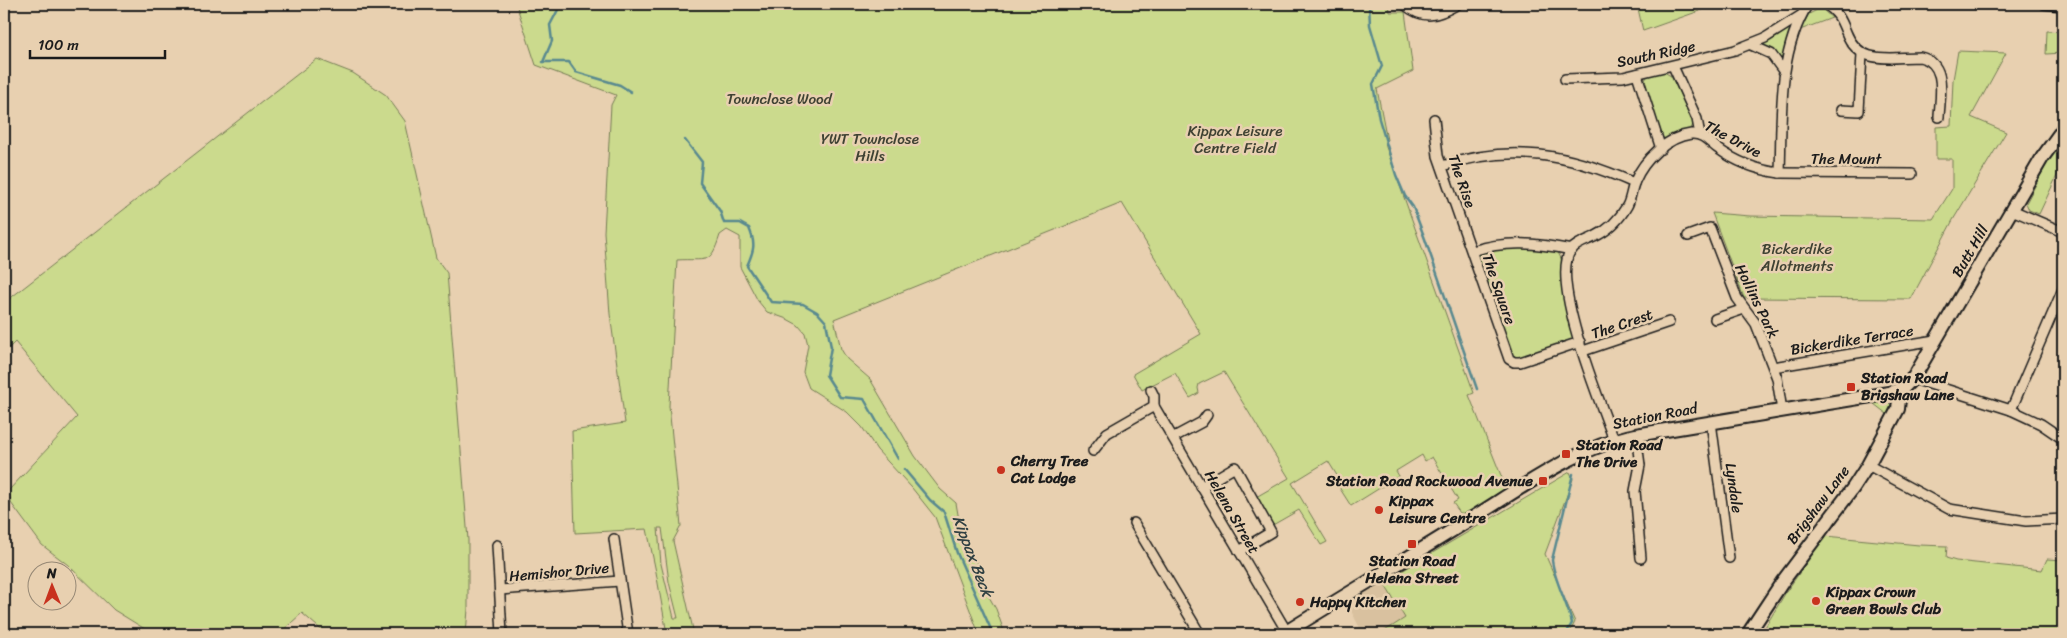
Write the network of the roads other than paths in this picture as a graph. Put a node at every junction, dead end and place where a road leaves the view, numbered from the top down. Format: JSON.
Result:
{"nodes":[{"id":1,"x":1404,"y":4,"type":"edge"},
{"id":2,"x":1458,"y":4,"type":"edge"},
{"id":3,"x":1808,"y":4,"type":"edge"},
{"id":4,"x":1825,"y":4,"type":"edge"},
{"id":5,"x":2044,"y":4,"type":"edge"},
{"id":6,"x":2063,"y":6,"type":"edge"},
{"id":7,"x":1800,"y":16,"type":"junction"},
{"id":8,"x":1751,"y":45,"type":"junction"},
{"id":9,"x":1862,"y":53,"type":"junction"},
{"id":10,"x":1673,"y":66,"type":"junction"},
{"id":11,"x":1784,"y":72,"type":"junction"},
{"id":12,"x":1637,"y":74,"type":"junction"},
{"id":13,"x":1565,"y":79,"type":"dead end"},
{"id":14,"x":1841,"y":110,"type":"dead end"},
{"id":15,"x":1939,"y":117,"type":"dead end"},
{"id":16,"x":1434,"y":118,"type":"dead end"},
{"id":17,"x":2063,"y":129,"type":"edge"},
{"id":18,"x":1700,"y":135,"type":"junction"},
{"id":19,"x":1661,"y":149,"type":"junction"},
{"id":20,"x":1442,"y":166,"type":"junction"},
{"id":21,"x":1780,"y":173,"type":"junction"},
{"id":22,"x":1912,"y":174,"type":"dead end"},
{"id":23,"x":1634,"y":183,"type":"junction"},
{"id":24,"x":2012,"y":210,"type":"junction"},
{"id":25,"x":2063,"y":232,"type":"edge"},
{"id":26,"x":1688,"y":236,"type":"dead end"},
{"id":27,"x":1572,"y":250,"type":"junction"},
{"id":28,"x":1472,"y":251,"type":"junction"},
{"id":29,"x":2063,"y":289,"type":"edge"},
{"id":30,"x":1744,"y":309,"type":"junction"},
{"id":31,"x":1716,"y":319,"type":"dead end"},
{"id":32,"x":1669,"y":322,"type":"dead end"},
{"id":33,"x":1935,"y":340,"type":"junction"},
{"id":34,"x":1582,"y":347,"type":"junction"},
{"id":35,"x":1773,"y":367,"type":"junction"},
{"id":36,"x":1914,"y":377,"type":"junction"},
{"id":37,"x":1902,"y":388,"type":"junction"},
{"id":38,"x":1151,"y":390,"type":"dead end"},
{"id":39,"x":1154,"y":406,"type":"junction"},
{"id":40,"x":2011,"y":410,"type":"junction"},
{"id":41,"x":1782,"y":411,"type":"junction"},
{"id":42,"x":1207,"y":414,"type":"dead end"},
{"id":43,"x":1711,"y":422,"type":"junction"},
{"id":44,"x":1636,"y":434,"type":"junction"},
{"id":45,"x":1174,"y":437,"type":"junction"},
{"id":46,"x":2063,"y":439,"type":"edge"},
{"id":47,"x":1614,"y":440,"type":"junction"},
{"id":48,"x":1093,"y":451,"type":"dead end"},
{"id":49,"x":1868,"y":465,"type":"junction"},
{"id":50,"x":1201,"y":487,"type":"junction"},
{"id":51,"x":2063,"y":519,"type":"edge"},
{"id":52,"x":1134,"y":523,"type":"dead end"},
{"id":53,"x":614,"y":538,"type":"dead end"},
{"id":54,"x":497,"y":545,"type":"dead end"},
{"id":55,"x":1239,"y":551,"type":"junction"},
{"id":56,"x":1641,"y":558,"type":"dead end"},
{"id":57,"x":1729,"y":558,"type":"dead end"},
{"id":58,"x":620,"y":581,"type":"junction"},
{"id":59,"x":500,"y":590,"type":"junction"},
{"id":60,"x":1285,"y":633,"type":"edge"},
{"id":61,"x":502,"y":634,"type":"edge"},
{"id":62,"x":628,"y":634,"type":"edge"},
{"id":63,"x":1200,"y":634,"type":"edge"},
{"id":64,"x":1748,"y":634,"type":"edge"}],
"edges":[{"from":1,"to":2,"type":"street"},
{"from":3,"to":7,"type":"street","name":"The Drive"},
{"from":4,"to":9,"type":"street"},
{"from":5,"to":6,"type":"street"},
{"from":7,"to":8,"type":"street","name":"South Ridge"},
{"from":7,"to":11,"type":"street","name":"The Drive"},
{"from":8,"to":10,"type":"street","name":"South Ridge"},
{"from":8,"to":11,"type":"street"},
{"from":9,"to":14,"type":"street"},
{"from":9,"to":15,"type":"street"},
{"from":10,"to":12,"type":"street","name":"South Ridge"},
{"from":10,"to":18,"type":"street"},
{"from":11,"to":21,"type":"street","name":"The Drive"},
{"from":12,"to":13,"type":"street","name":"South Ridge"},
{"from":12,"to":19,"type":"street"},
{"from":16,"to":20,"type":"street","name":"The Rise"},
{"from":17,"to":24,"type":"street","name":"Butt Hill"},
{"from":18,"to":19,"type":"street","name":"The Drive"},
{"from":18,"to":21,"type":"street","name":"The Drive"},
{"from":19,"to":23,"type":"street","name":"The Drive"},
{"from":20,"to":23,"type":"street"},
{"from":20,"to":28,"type":"street","name":"The Rise"},
{"from":21,"to":22,"type":"street","name":"The Mount"},
{"from":23,"to":27,"type":"street","name":"The Drive"},
{"from":24,"to":25,"type":"street"},
{"from":24,"to":33,"type":"street","name":"Butt Hill"},
{"from":26,"to":30,"type":"street","name":"Hollins Park"},
{"from":27,"to":28,"type":"street","name":"The Square"},
{"from":27,"to":34,"type":"street"},
{"from":28,"to":34,"type":"street","name":"The Square"},
{"from":29,"to":40,"type":"street"},
{"from":30,"to":31,"type":"street"},
{"from":30,"to":35,"type":"street","name":"Hollins Park"},
{"from":32,"to":34,"type":"street","name":"The Crest"},
{"from":33,"to":35,"type":"street","name":"Bickerdike Terrace"},
{"from":33,"to":36,"type":"street","name":"Butt Hill"},
{"from":34,"to":47,"type":"street"},
{"from":35,"to":41,"type":"street","name":"Hollins Park"},
{"from":36,"to":37,"type":"street","name":"Butt Hill"},
{"from":36,"to":40,"type":"street"},
{"from":37,"to":41,"type":"street","name":"Station Road"},
{"from":37,"to":49,"type":"street","name":"Brigshaw Lane"},
{"from":38,"to":39,"type":"street"},
{"from":39,"to":45,"type":"street","name":"Helena Street"},
{"from":39,"to":48,"type":"street"},
{"from":40,"to":46,"type":"street"},
{"from":41,"to":43,"type":"street","name":"Station Road"},
{"from":42,"to":45,"type":"street"},
{"from":43,"to":44,"type":"street","name":"Station Road"},
{"from":43,"to":57,"type":"street","name":"Lyndale"},
{"from":44,"to":47,"type":"street","name":"Station Road"},
{"from":44,"to":56,"type":"street"},
{"from":45,"to":50,"type":"street","name":"Helena Street"},
{"from":47,"to":60,"type":"street","name":"Station Road"},
{"from":49,"to":51,"type":"street"},
{"from":49,"to":64,"type":"street","name":"Brigshaw Lane"},
{"from":50,"to":55,"type":"street","name":"Helena Street"},
{"from":50,"to":55,"type":"street"},
{"from":52,"to":63,"type":"street"},
{"from":53,"to":58,"type":"street"},
{"from":54,"to":59,"type":"street"},
{"from":55,"to":60,"type":"street","name":"Helena Street"},
{"from":58,"to":59,"type":"street","name":"Hemishor Drive"},
{"from":58,"to":62,"type":"street"},
{"from":59,"to":61,"type":"street"}]}
